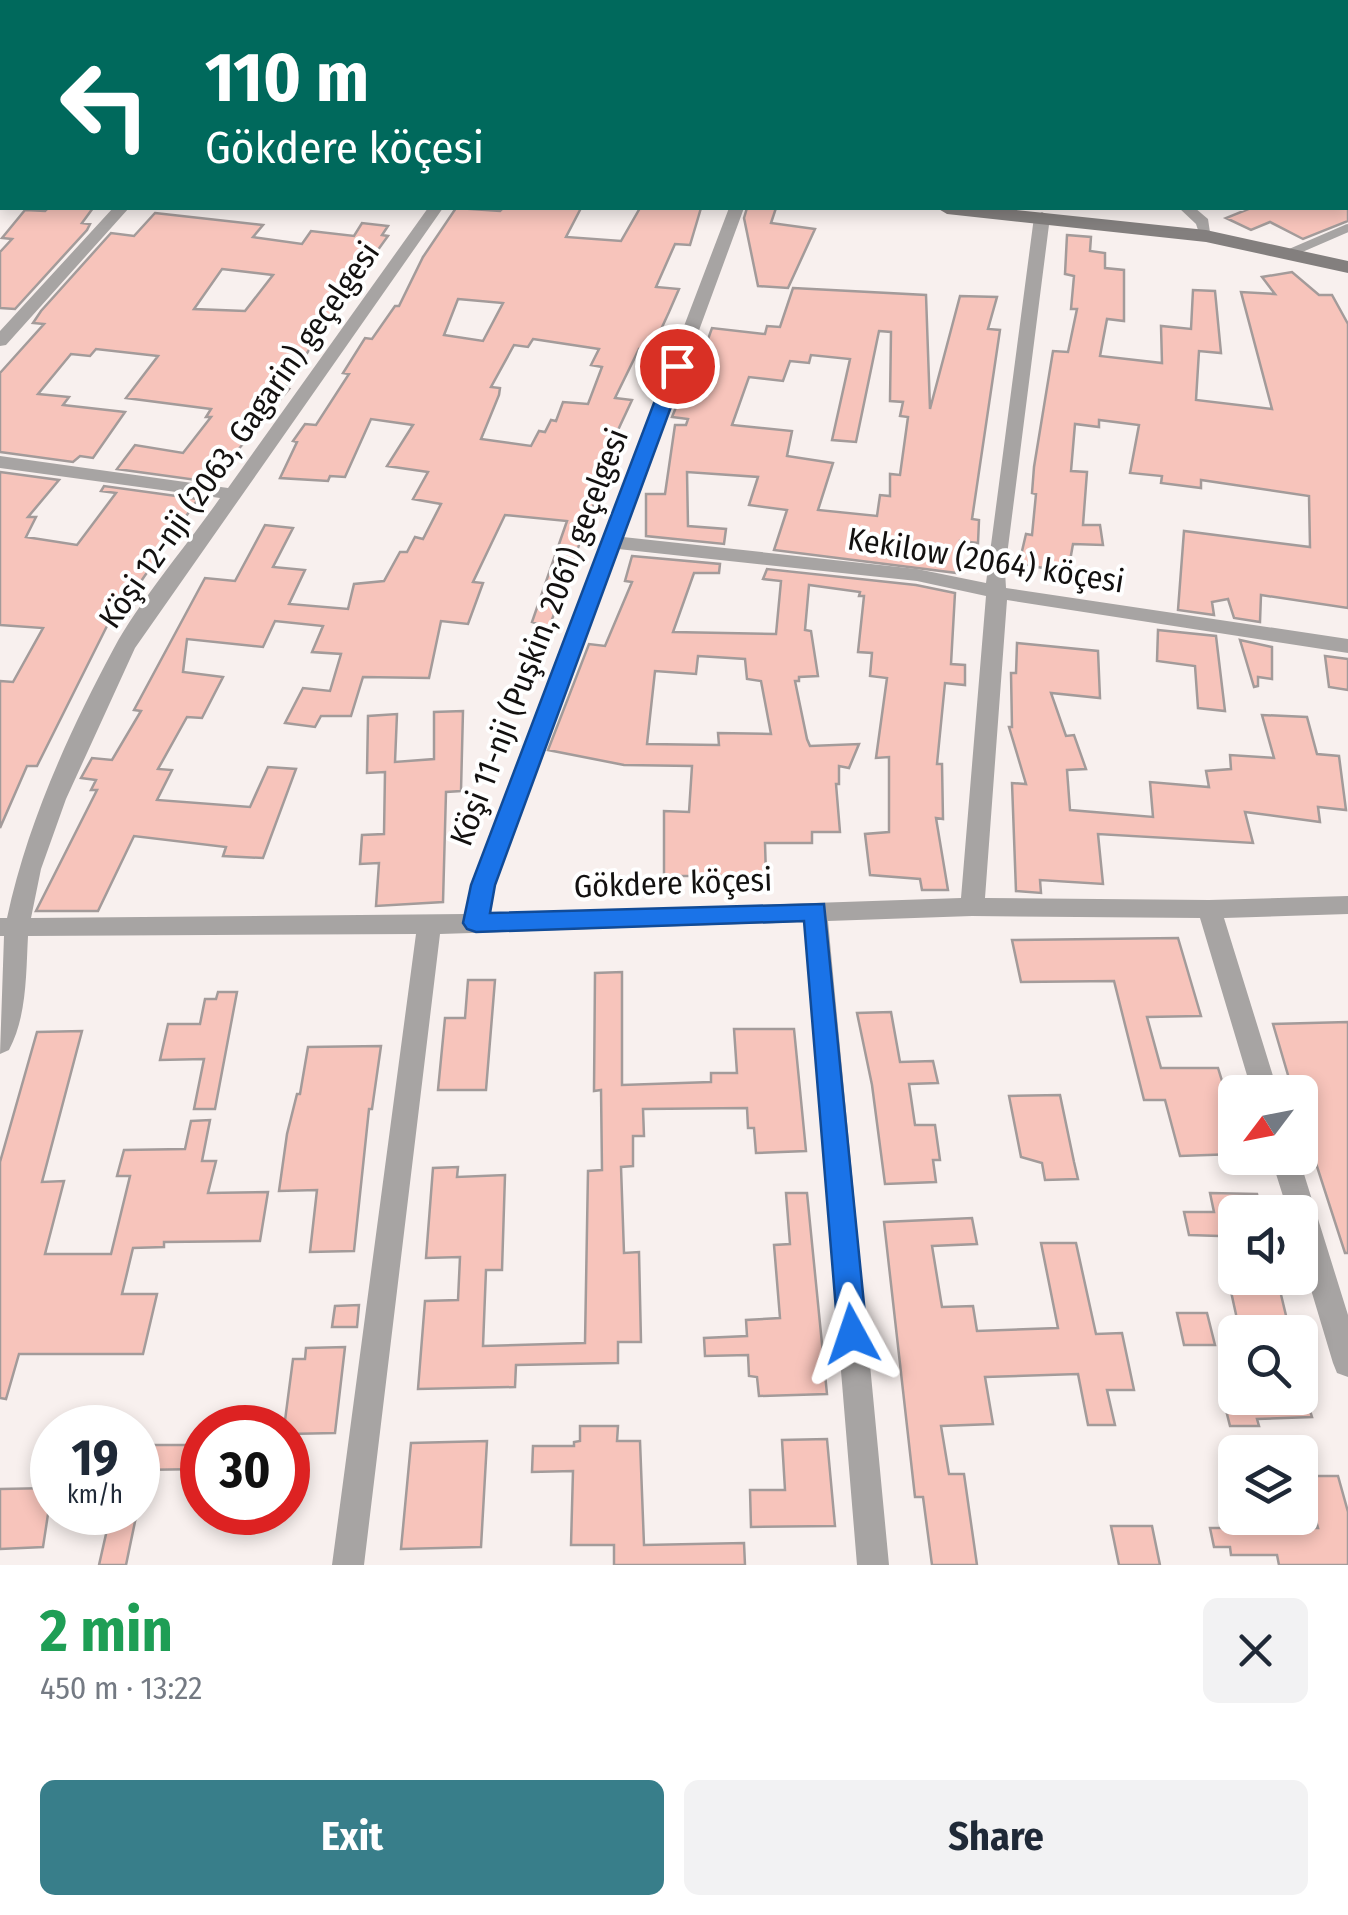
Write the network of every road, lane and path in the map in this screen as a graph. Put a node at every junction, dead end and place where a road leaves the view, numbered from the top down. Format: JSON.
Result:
{"nodes":[{"id":1,"x":119,"y":210,"type":"edge"},
{"id":2,"x":434,"y":210,"type":"edge"},
{"id":3,"x":735,"y":210,"type":"edge"},
{"id":4,"x":966,"y":210,"type":"edge"},
{"id":5,"x":1190,"y":210,"type":"edge"},
{"id":6,"x":1042,"y":218,"type":"junction"},
{"id":7,"x":1348,"y":228,"type":"edge"},
{"id":8,"x":1206,"y":236,"type":"junction"},
{"id":9,"x":1290,"y":253,"type":"junction"},
{"id":10,"x":1348,"y":266,"type":"edge"},
{"id":11,"x":0,"y":341,"type":"edge"},
{"id":12,"x":0,"y":462,"type":"edge"},
{"id":13,"x":230,"y":494,"type":"junction"},
{"id":14,"x":613,"y":542,"type":"junction"},
{"id":15,"x":995,"y":591,"type":"junction"},
{"id":16,"x":1348,"y":646,"type":"edge"},
{"id":17,"x":1348,"y":905,"type":"edge"},
{"id":18,"x":972,"y":907,"type":"junction"},
{"id":19,"x":1210,"y":909,"type":"junction"},
{"id":20,"x":815,"y":911,"type":"junction"},
{"id":21,"x":476,"y":923,"type":"junction"},
{"id":22,"x":430,"y":925,"type":"junction"},
{"id":23,"x":9,"y":927,"type":"edge"},
{"id":24,"x":0,"y":1043,"type":"edge"},
{"id":25,"x":1261,"y":1075,"type":"edge"},
{"id":26,"x":1290,"y":1175,"type":"edge"},
{"id":27,"x":1348,"y":1363,"type":"edge"},
{"id":28,"x":348,"y":1565,"type":"edge"},
{"id":29,"x":873,"y":1565,"type":"edge"}],
"edges":[{"from":1,"to":11,"type":"street"},
{"from":2,"to":13,"type":"street","name":"Köşi 12-nji (2063, Gagarin) geçelgesi"},
{"from":3,"to":14,"type":"street","name":"Köşi 11-nji (Puşkin, 2061) geçelgesi"},
{"from":4,"to":6,"type":"main road"},
{"from":5,"to":8,"type":"street"},
{"from":6,"to":8,"type":"main road"},
{"from":6,"to":15,"type":"street"},
{"from":7,"to":9,"type":"lane"},
{"from":8,"to":9,"type":"main road"},
{"from":9,"to":10,"type":"main road"},
{"from":12,"to":13,"type":"street"},
{"from":13,"to":23,"type":"street","name":"Köşi 12-nji (2063, Gagarin) geçelgesi"},
{"from":14,"to":15,"type":"street","name":"Kekilow (2064) köçesi"},
{"from":14,"to":21,"type":"street","name":"Köşi 11-nji (Puşkin, 2061) geçelgesi"},
{"from":15,"to":16,"type":"street","name":"Kekilow (2064) köçesi"},
{"from":15,"to":18,"type":"street"},
{"from":17,"to":19,"type":"street","name":"Gökdere köçesi"},
{"from":18,"to":19,"type":"street","name":"Gökdere köçesi"},
{"from":18,"to":20,"type":"street","name":"Gökdere köçesi"},
{"from":19,"to":25,"type":"street"},
{"from":20,"to":21,"type":"street","name":"Gökdere köçesi"},
{"from":20,"to":29,"type":"street"},
{"from":21,"to":22,"type":"street","name":"Gökdere köçesi"},
{"from":22,"to":23,"type":"street","name":"Gökdere köçesi"},
{"from":22,"to":28,"type":"street"},
{"from":23,"to":24,"type":"street","name":"Köşi 12-nji (2063, Gagarin) geçelgesi"},
{"from":26,"to":27,"type":"street"}]}
